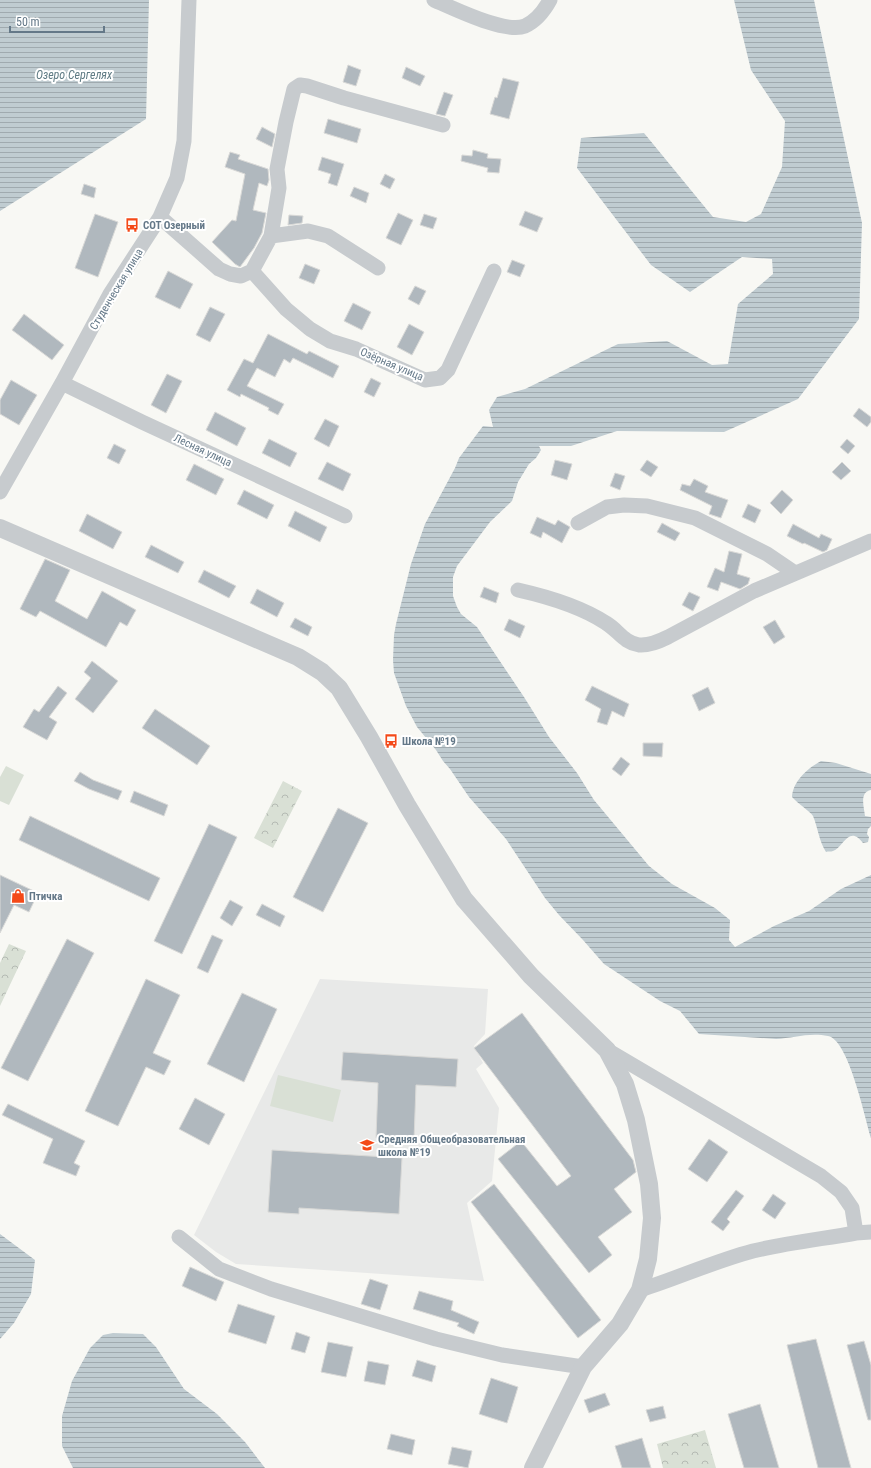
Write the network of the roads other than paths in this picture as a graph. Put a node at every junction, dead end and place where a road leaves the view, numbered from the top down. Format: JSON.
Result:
{"nodes":[{"id":1,"x":189,"y":0,"type":"edge"},
{"id":2,"x":434,"y":0,"type":"edge"},
{"id":3,"x":550,"y":0,"type":"edge"},
{"id":4,"x":442,"y":126,"type":"dead end"},
{"id":5,"x":160,"y":217,"type":"junction"},
{"id":6,"x":271,"y":236,"type":"junction"},
{"id":7,"x":378,"y":268,"type":"dead end"},
{"id":8,"x":252,"y":271,"type":"junction"},
{"id":9,"x":494,"y":271,"type":"dead end"},
{"id":10,"x":62,"y":383,"type":"junction"},
{"id":11,"x":0,"y":492,"type":"edge"},
{"id":12,"x":345,"y":516,"type":"dead end"},
{"id":13,"x":578,"y":523,"type":"dead end"},
{"id":14,"x":0,"y":528,"type":"edge"},
{"id":15,"x":871,"y":541,"type":"edge"},
{"id":16,"x":795,"y":573,"type":"junction"},
{"id":17,"x":518,"y":590,"type":"dead end"},
{"id":18,"x":607,"y":1050,"type":"junction"},
{"id":19,"x":871,"y":1232,"type":"edge"},
{"id":20,"x":856,"y":1233,"type":"junction"},
{"id":21,"x":180,"y":1237,"type":"dead end"},
{"id":22,"x":640,"y":1290,"type":"junction"},
{"id":23,"x":582,"y":1367,"type":"junction"},
{"id":24,"x":533,"y":1468,"type":"edge"}],
"edges":[{"from":1,"to":5,"type":"street","name":"Студенческая улица"},
{"from":2,"to":3,"type":"street"},
{"from":4,"to":6,"type":"street"},
{"from":5,"to":8,"type":"street"},
{"from":5,"to":10,"type":"street","name":"Студенческая улица"},
{"from":6,"to":7,"type":"street"},
{"from":6,"to":8,"type":"street"},
{"from":8,"to":9,"type":"street","name":"Озёрная улица"},
{"from":10,"to":11,"type":"street","name":"Студенческая улица"},
{"from":10,"to":12,"type":"street","name":"Лесная улица"},
{"from":13,"to":16,"type":"street"},
{"from":14,"to":18,"type":"street"},
{"from":15,"to":16,"type":"street"},
{"from":16,"to":17,"type":"street"},
{"from":18,"to":20,"type":"street"},
{"from":18,"to":22,"type":"street"},
{"from":19,"to":20,"type":"street"},
{"from":20,"to":22,"type":"street"},
{"from":21,"to":23,"type":"street"},
{"from":22,"to":23,"type":"street"},
{"from":23,"to":24,"type":"street"}]}
